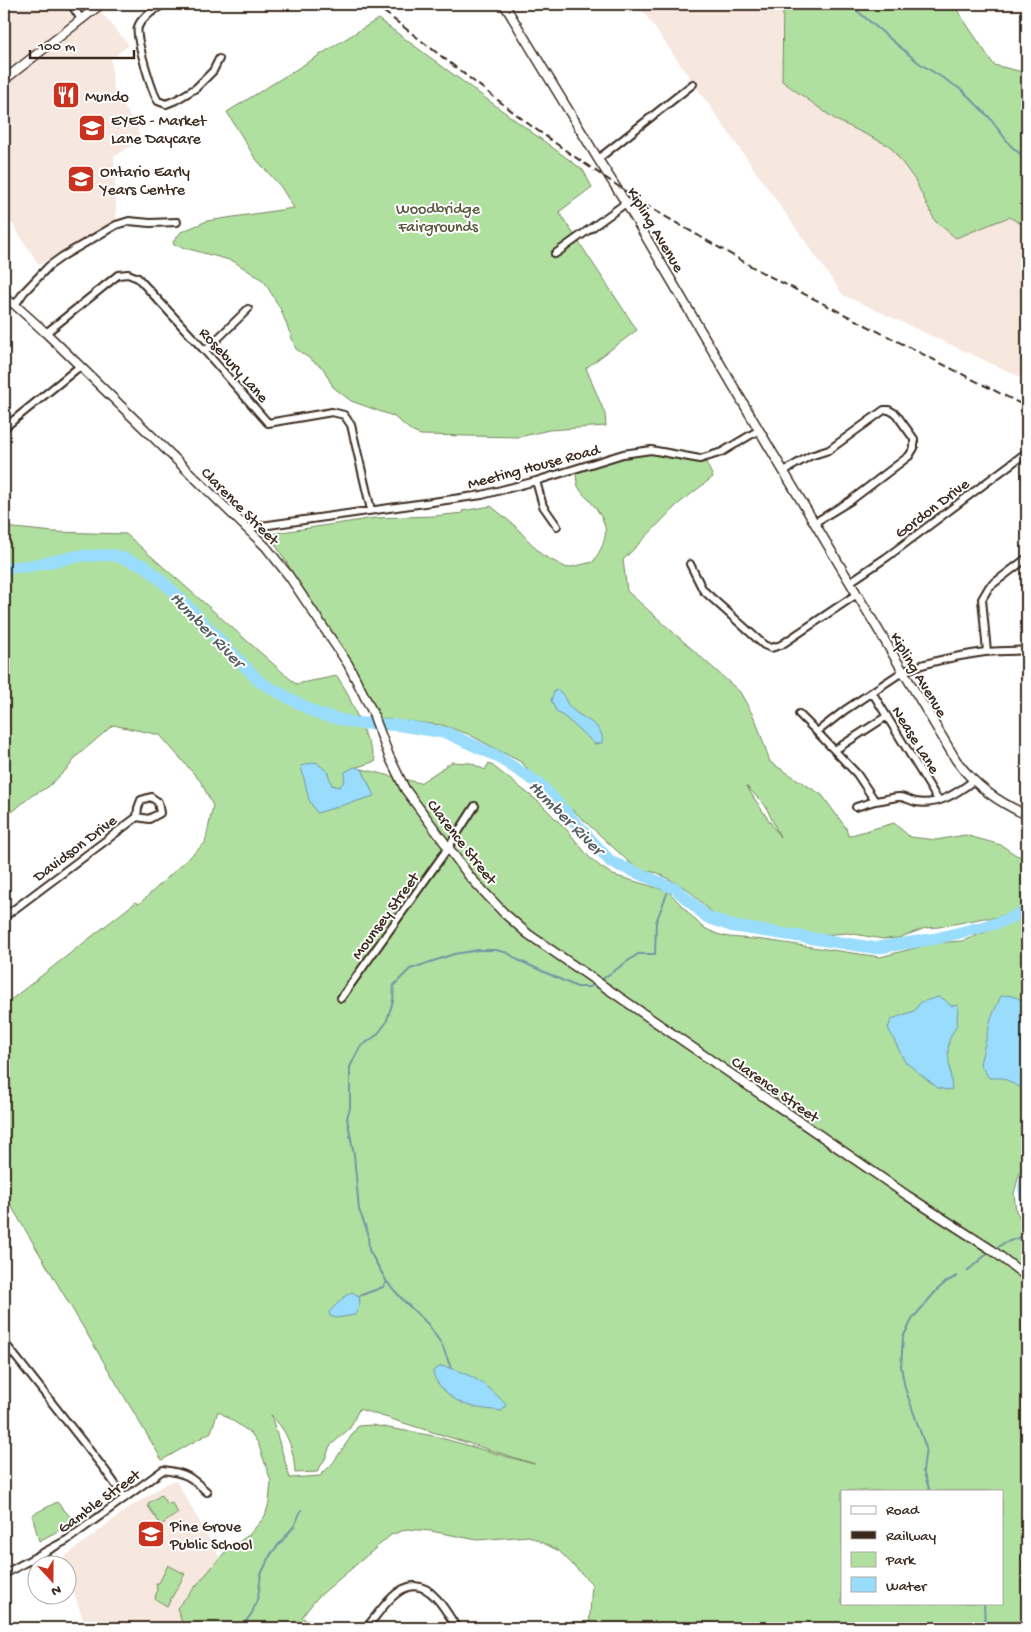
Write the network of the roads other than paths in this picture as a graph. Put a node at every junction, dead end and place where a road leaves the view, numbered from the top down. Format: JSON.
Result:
{"nodes":[{"id":1,"x":71,"y":4,"type":"edge"},
{"id":2,"x":101,"y":4,"type":"edge"},
{"id":3,"x":163,"y":4,"type":"edge"},
{"id":4,"x":504,"y":4,"type":"edge"},
{"id":5,"x":81,"y":19,"type":"junction"},
{"id":6,"x":220,"y":59,"type":"dead end"},
{"id":7,"x":4,"y":80,"type":"edge"},
{"id":8,"x":693,"y":84,"type":"dead end"},
{"id":9,"x":598,"y":159,"type":"junction"},
{"id":10,"x":626,"y":203,"type":"junction"},
{"id":11,"x":177,"y":222,"type":"dead end"},
{"id":12,"x":555,"y":254,"type":"dead end"},
{"id":13,"x":4,"y":298,"type":"edge"},
{"id":14,"x":15,"y":305,"type":"junction"},
{"id":15,"x":248,"y":309,"type":"dead end"},
{"id":16,"x":46,"y":333,"type":"junction"},
{"id":17,"x":206,"y":351,"type":"junction"},
{"id":18,"x":79,"y":367,"type":"junction"},
{"id":19,"x":4,"y":428,"type":"edge"},
{"id":20,"x":759,"y":430,"type":"junction"},
{"id":21,"x":1027,"y":452,"type":"edge"},
{"id":22,"x":784,"y":471,"type":"junction"},
{"id":23,"x":536,"y":481,"type":"junction"},
{"id":24,"x":371,"y":510,"type":"junction"},
{"id":25,"x":814,"y":523,"type":"junction"},
{"id":26,"x":557,"y":526,"type":"dead end"},
{"id":27,"x":247,"y":528,"type":"junction"},
{"id":28,"x":1027,"y":558,"type":"edge"},
{"id":29,"x":690,"y":564,"type":"dead end"},
{"id":30,"x":850,"y":582,"type":"junction"},
{"id":31,"x":857,"y":594,"type":"junction"},
{"id":32,"x":1027,"y":650,"type":"edge"},
{"id":33,"x":987,"y":652,"type":"junction"},
{"id":34,"x":902,"y":672,"type":"junction"},
{"id":35,"x":872,"y":692,"type":"junction"},
{"id":36,"x":799,"y":714,"type":"dead end"},
{"id":37,"x":887,"y":716,"type":"junction"},
{"id":38,"x":817,"y":732,"type":"junction"},
{"id":39,"x":835,"y":750,"type":"junction"},
{"id":40,"x":973,"y":781,"type":"junction"},
{"id":41,"x":938,"y":800,"type":"junction"},
{"id":42,"x":875,"y":801,"type":"junction"},
{"id":43,"x":475,"y":806,"type":"dead end"},
{"id":44,"x":856,"y":807,"type":"dead end"},
{"id":45,"x":1027,"y":815,"type":"edge"},
{"id":46,"x":137,"y":817,"type":"dead end"},
{"id":47,"x":448,"y":848,"type":"junction"},
{"id":48,"x":4,"y":918,"type":"edge"},
{"id":49,"x":341,"y":998,"type":"dead end"},
{"id":50,"x":1027,"y":1277,"type":"edge"},
{"id":51,"x":4,"y":1342,"type":"edge"},
{"id":52,"x":207,"y":1492,"type":"dead end"},
{"id":53,"x":124,"y":1498,"type":"junction"},
{"id":54,"x":4,"y":1574,"type":"edge"},
{"id":55,"x":366,"y":1628,"type":"edge"},
{"id":56,"x":457,"y":1628,"type":"edge"}],
"edges":[{"from":1,"to":5,"type":"street"},
{"from":2,"to":5,"type":"street"},
{"from":3,"to":6,"type":"street"},
{"from":4,"to":9,"type":"street","name":"Kipling Avenue"},
{"from":5,"to":7,"type":"street"},
{"from":8,"to":9,"type":"street"},
{"from":9,"to":10,"type":"street","name":"Kipling Avenue"},
{"from":10,"to":12,"type":"street"},
{"from":10,"to":20,"type":"street","name":"Kipling Avenue"},
{"from":11,"to":14,"type":"street"},
{"from":13,"to":14,"type":"street","name":"Clarence Street"},
{"from":14,"to":16,"type":"street","name":"Clarence Street"},
{"from":15,"to":17,"type":"street"},
{"from":16,"to":17,"type":"street","name":"Rosebury Lane"},
{"from":16,"to":18,"type":"street","name":"Clarence Street"},
{"from":17,"to":24,"type":"street","name":"Rosebury Lane"},
{"from":18,"to":19,"type":"street"},
{"from":18,"to":27,"type":"street","name":"Clarence Street"},
{"from":20,"to":22,"type":"street","name":"Kipling Avenue"},
{"from":20,"to":23,"type":"street","name":"Meeting House Road"},
{"from":21,"to":30,"type":"street","name":"Gordon Drive"},
{"from":22,"to":25,"type":"street","name":"Kipling Avenue"},
{"from":22,"to":25,"type":"street"},
{"from":23,"to":24,"type":"street","name":"Meeting House Road"},
{"from":23,"to":26,"type":"street"},
{"from":24,"to":27,"type":"street","name":"Meeting House Road"},
{"from":25,"to":30,"type":"street","name":"Kipling Avenue"},
{"from":27,"to":47,"type":"street","name":"Clarence Street"},
{"from":28,"to":33,"type":"street"},
{"from":29,"to":31,"type":"street"},
{"from":30,"to":31,"type":"street","name":"Kipling Avenue"},
{"from":31,"to":34,"type":"street","name":"Kipling Avenue"},
{"from":32,"to":33,"type":"street"},
{"from":33,"to":34,"type":"street"},
{"from":34,"to":35,"type":"street"},
{"from":34,"to":40,"type":"street","name":"Kipling Avenue"},
{"from":35,"to":37,"type":"street","name":"Nease Lane"},
{"from":35,"to":38,"type":"street"},
{"from":36,"to":38,"type":"street"},
{"from":37,"to":39,"type":"street"},
{"from":37,"to":41,"type":"street","name":"Nease Lane"},
{"from":38,"to":39,"type":"street"},
{"from":39,"to":42,"type":"street"},
{"from":40,"to":41,"type":"street"},
{"from":40,"to":45,"type":"street","name":"Kipling Avenue"},
{"from":41,"to":42,"type":"street"},
{"from":42,"to":44,"type":"street"},
{"from":43,"to":47,"type":"street","name":"Mounsey Street"},
{"from":46,"to":48,"type":"street","name":"Davidson Drive"},
{"from":47,"to":49,"type":"street","name":"Mounsey Street"},
{"from":47,"to":50,"type":"street","name":"Clarence Street"},
{"from":51,"to":53,"type":"street"},
{"from":52,"to":53,"type":"street","name":"Gamble Street"},
{"from":53,"to":54,"type":"street","name":"Gamble Street"},
{"from":55,"to":56,"type":"street"}]}
